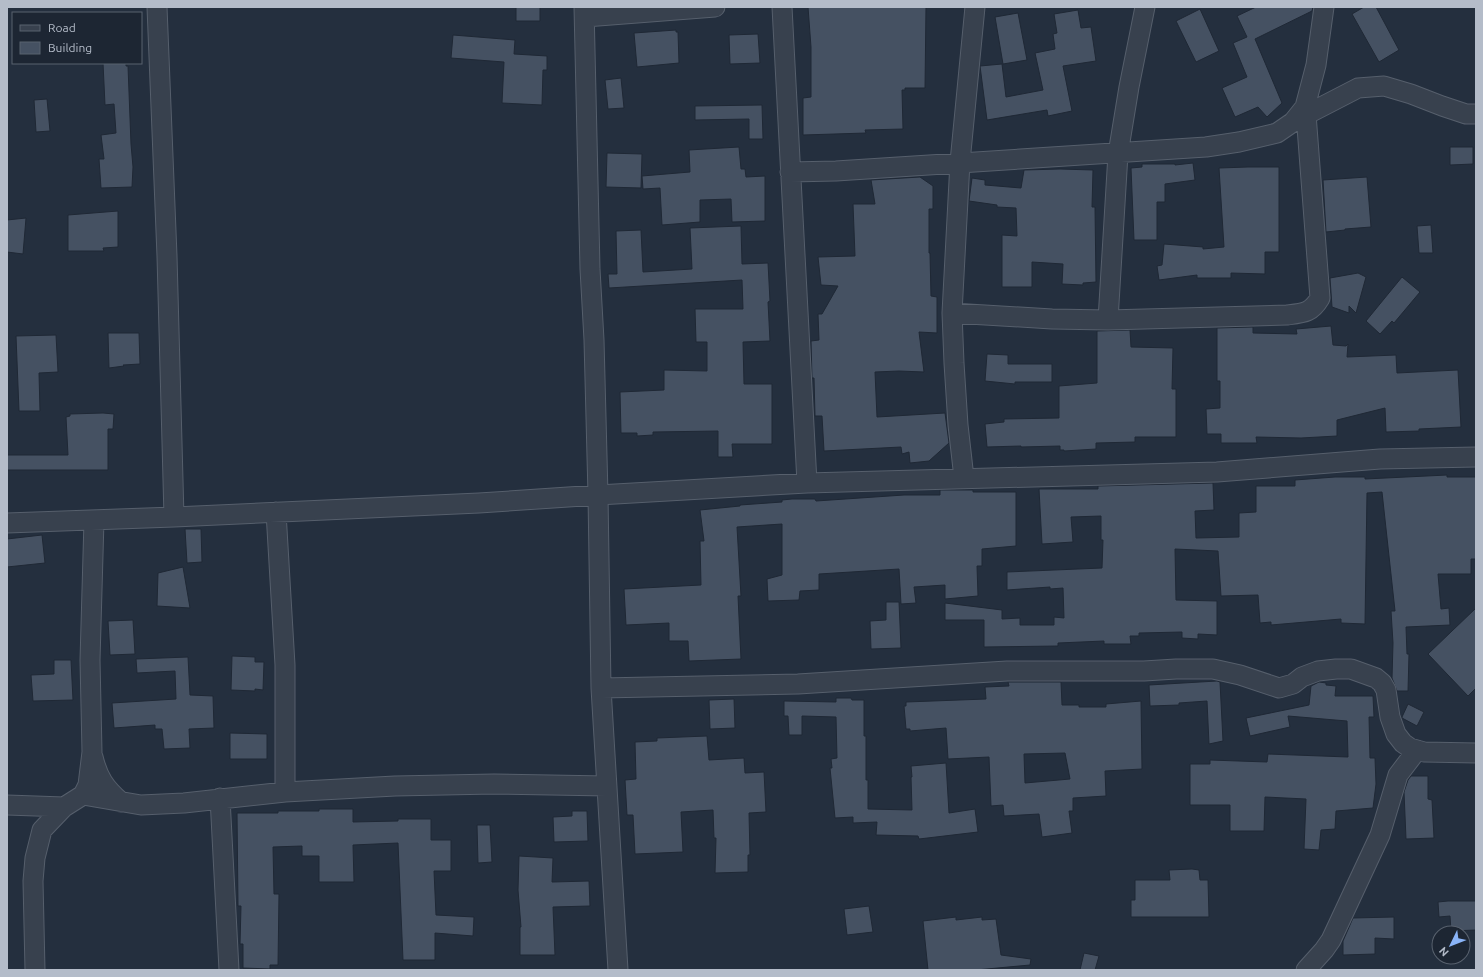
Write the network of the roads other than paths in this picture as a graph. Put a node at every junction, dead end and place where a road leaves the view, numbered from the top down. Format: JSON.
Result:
{"nodes":[{"id":1,"x":157,"y":7,"type":"edge"},
{"id":2,"x":715,"y":7,"type":"edge"},
{"id":3,"x":782,"y":7,"type":"edge"},
{"id":4,"x":975,"y":7,"type":"edge"},
{"id":5,"x":1145,"y":7,"type":"edge"},
{"id":6,"x":1324,"y":7,"type":"edge"},
{"id":7,"x":584,"y":12,"type":"edge"},
{"id":8,"x":1476,"y":114,"type":"edge"},
{"id":9,"x":1300,"y":118,"type":"junction"},
{"id":10,"x":1118,"y":154,"type":"junction"},
{"id":11,"x":960,"y":162,"type":"junction"},
{"id":12,"x":790,"y":172,"type":"junction"},
{"id":13,"x":952,"y":313,"type":"junction"},
{"id":14,"x":1108,"y":320,"type":"junction"},
{"id":15,"x":1476,"y":457,"type":"edge"},
{"id":16,"x":964,"y":478,"type":"junction"},
{"id":17,"x":807,"y":483,"type":"junction"},
{"id":18,"x":598,"y":495,"type":"junction"},
{"id":19,"x":276,"y":512,"type":"junction"},
{"id":20,"x":174,"y":517,"type":"junction"},
{"id":21,"x":94,"y":520,"type":"junction"},
{"id":22,"x":7,"y":523,"type":"edge"},
{"id":23,"x":601,"y":688,"type":"junction"},
{"id":24,"x":1417,"y":750,"type":"junction"},
{"id":25,"x":92,"y":752,"type":"junction"},
{"id":26,"x":1476,"y":753,"type":"edge"},
{"id":27,"x":607,"y":786,"type":"junction"},
{"id":28,"x":285,"y":792,"type":"junction"},
{"id":29,"x":83,"y":795,"type":"junction"},
{"id":30,"x":220,"y":798,"type":"junction"},
{"id":31,"x":121,"y":802,"type":"junction"},
{"id":32,"x":7,"y":805,"type":"edge"},
{"id":33,"x":64,"y":807,"type":"junction"},
{"id":34,"x":35,"y":970,"type":"edge"},
{"id":35,"x":229,"y":970,"type":"edge"},
{"id":36,"x":618,"y":970,"type":"edge"},
{"id":37,"x":1306,"y":970,"type":"edge"}],
"edges":[{"from":1,"to":20,"type":"street"},
{"from":2,"to":7,"type":"street"},
{"from":3,"to":12,"type":"street"},
{"from":4,"to":11,"type":"street"},
{"from":5,"to":10,"type":"street"},
{"from":6,"to":9,"type":"street"},
{"from":7,"to":18,"type":"street"},
{"from":8,"to":9,"type":"street"},
{"from":9,"to":10,"type":"street"},
{"from":9,"to":14,"type":"street"},
{"from":10,"to":11,"type":"street"},
{"from":10,"to":14,"type":"street"},
{"from":11,"to":12,"type":"street"},
{"from":11,"to":13,"type":"street"},
{"from":12,"to":17,"type":"street"},
{"from":13,"to":14,"type":"street"},
{"from":13,"to":16,"type":"street"},
{"from":15,"to":16,"type":"street"},
{"from":16,"to":17,"type":"street"},
{"from":17,"to":18,"type":"street"},
{"from":18,"to":19,"type":"street"},
{"from":18,"to":23,"type":"street"},
{"from":19,"to":20,"type":"street"},
{"from":19,"to":28,"type":"street"},
{"from":20,"to":21,"type":"street"},
{"from":21,"to":22,"type":"street"},
{"from":21,"to":25,"type":"street"},
{"from":23,"to":24,"type":"street"},
{"from":23,"to":27,"type":"street"},
{"from":24,"to":26,"type":"street"},
{"from":24,"to":37,"type":"street"},
{"from":25,"to":29,"type":"street"},
{"from":25,"to":31,"type":"street"},
{"from":27,"to":28,"type":"street"},
{"from":27,"to":36,"type":"street"},
{"from":28,"to":30,"type":"street"},
{"from":29,"to":31,"type":"street"},
{"from":29,"to":33,"type":"street"},
{"from":30,"to":31,"type":"street"},
{"from":30,"to":35,"type":"street"},
{"from":32,"to":33,"type":"street"},
{"from":33,"to":34,"type":"street"}]}
